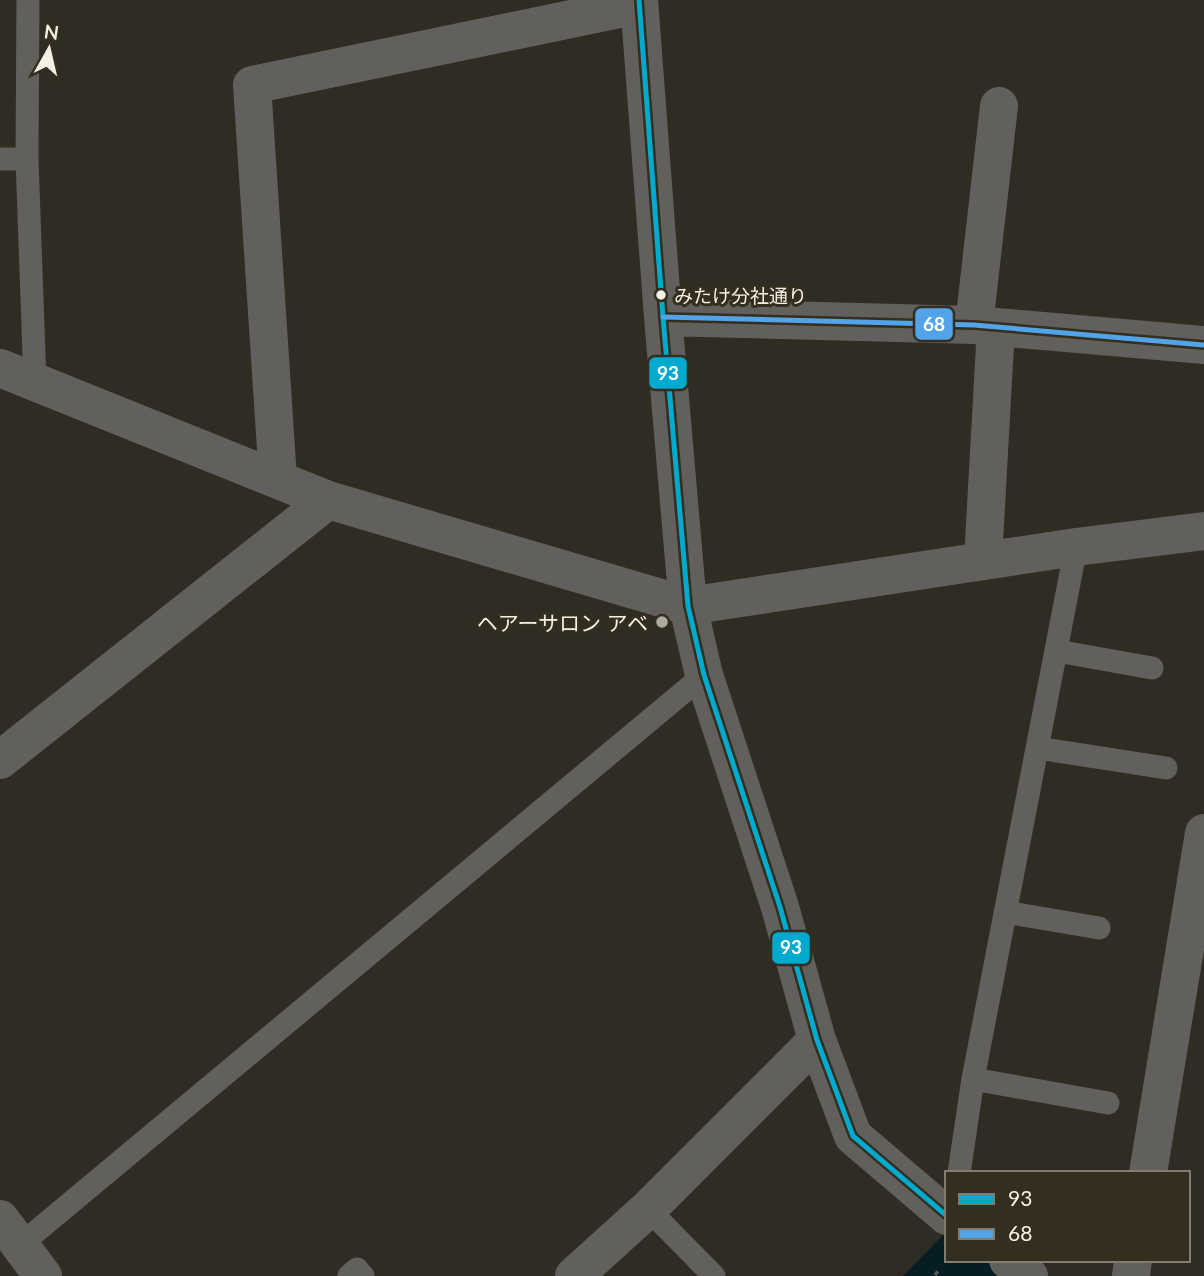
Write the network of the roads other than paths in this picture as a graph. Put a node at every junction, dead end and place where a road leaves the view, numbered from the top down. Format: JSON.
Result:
{"nodes":[{"id":1,"x":27,"y":0,"type":"edge"},
{"id":2,"x":639,"y":3,"type":"edge"},
{"id":3,"x":999,"y":106,"type":"dead end"},
{"id":4,"x":0,"y":159,"type":"edge"},
{"id":5,"x":27,"y":159,"type":"junction"},
{"id":6,"x":663,"y":317,"type":"junction"},
{"id":7,"x":985,"y":326,"type":"junction"},
{"id":8,"x":1204,"y":345,"type":"edge"},
{"id":9,"x":0,"y":368,"type":"edge"},
{"id":10,"x":35,"y":383,"type":"junction"},
{"id":11,"x":278,"y":479,"type":"junction"},
{"id":12,"x":328,"y":500,"type":"junction"},
{"id":13,"x":1204,"y":531,"type":"edge"},
{"id":14,"x":1076,"y":547,"type":"junction"},
{"id":15,"x":983,"y":561,"type":"junction"},
{"id":16,"x":688,"y":606,"type":"junction"},
{"id":17,"x":1057,"y":651,"type":"junction"},
{"id":18,"x":1152,"y":668,"type":"dead end"},
{"id":19,"x":704,"y":674,"type":"junction"},
{"id":20,"x":1038,"y":748,"type":"junction"},
{"id":21,"x":0,"y":760,"type":"edge"},
{"id":22,"x":1166,"y":768,"type":"dead end"},
{"id":23,"x":1204,"y":833,"type":"edge"},
{"id":24,"x":1006,"y":912,"type":"junction"},
{"id":25,"x":1099,"y":928,"type":"dead end"},
{"id":26,"x":817,"y":1040,"type":"junction"},
{"id":27,"x":973,"y":1079,"type":"junction"},
{"id":28,"x":1108,"y":1103,"type":"dead end"},
{"id":29,"x":959,"y":1171,"type":"edge"},
{"id":30,"x":1148,"y":1171,"type":"edge"},
{"id":31,"x":648,"y":1209,"type":"junction"},
{"id":32,"x":945,"y":1214,"type":"edge"},
{"id":33,"x":10,"y":1232,"type":"edge"},
{"id":34,"x":1010,"y":1262,"type":"edge"},
{"id":35,"x":43,"y":1276,"type":"edge"},
{"id":36,"x":349,"y":1276,"type":"edge"},
{"id":37,"x":363,"y":1276,"type":"edge"},
{"id":38,"x":574,"y":1276,"type":"edge"},
{"id":39,"x":715,"y":1276,"type":"edge"},
{"id":40,"x":1028,"y":1276,"type":"edge"}],
"edges":[{"from":1,"to":5,"type":"lane"},
{"from":2,"to":6,"type":"street"},
{"from":2,"to":11,"type":"street"},
{"from":3,"to":7,"type":"street"},
{"from":4,"to":5,"type":"lane"},
{"from":5,"to":10,"type":"lane"},
{"from":6,"to":7,"type":"street"},
{"from":6,"to":16,"type":"street"},
{"from":7,"to":8,"type":"street"},
{"from":7,"to":15,"type":"street"},
{"from":9,"to":10,"type":"street"},
{"from":10,"to":11,"type":"street"},
{"from":11,"to":12,"type":"street"},
{"from":12,"to":16,"type":"street"},
{"from":12,"to":21,"type":"street"},
{"from":13,"to":14,"type":"street"},
{"from":14,"to":15,"type":"street"},
{"from":14,"to":17,"type":"lane"},
{"from":15,"to":16,"type":"street"},
{"from":16,"to":19,"type":"street"},
{"from":17,"to":18,"type":"lane"},
{"from":17,"to":20,"type":"lane"},
{"from":19,"to":26,"type":"street"},
{"from":19,"to":33,"type":"lane"},
{"from":20,"to":22,"type":"lane"},
{"from":20,"to":24,"type":"lane"},
{"from":23,"to":30,"type":"street"},
{"from":24,"to":25,"type":"lane"},
{"from":24,"to":27,"type":"lane"},
{"from":26,"to":31,"type":"street"},
{"from":26,"to":32,"type":"street"},
{"from":27,"to":28,"type":"lane"},
{"from":27,"to":29,"type":"lane"},
{"from":31,"to":38,"type":"street"},
{"from":31,"to":39,"type":"lane"},
{"from":33,"to":35,"type":"street"},
{"from":34,"to":40,"type":"street"},
{"from":36,"to":37,"type":"lane"}]}
